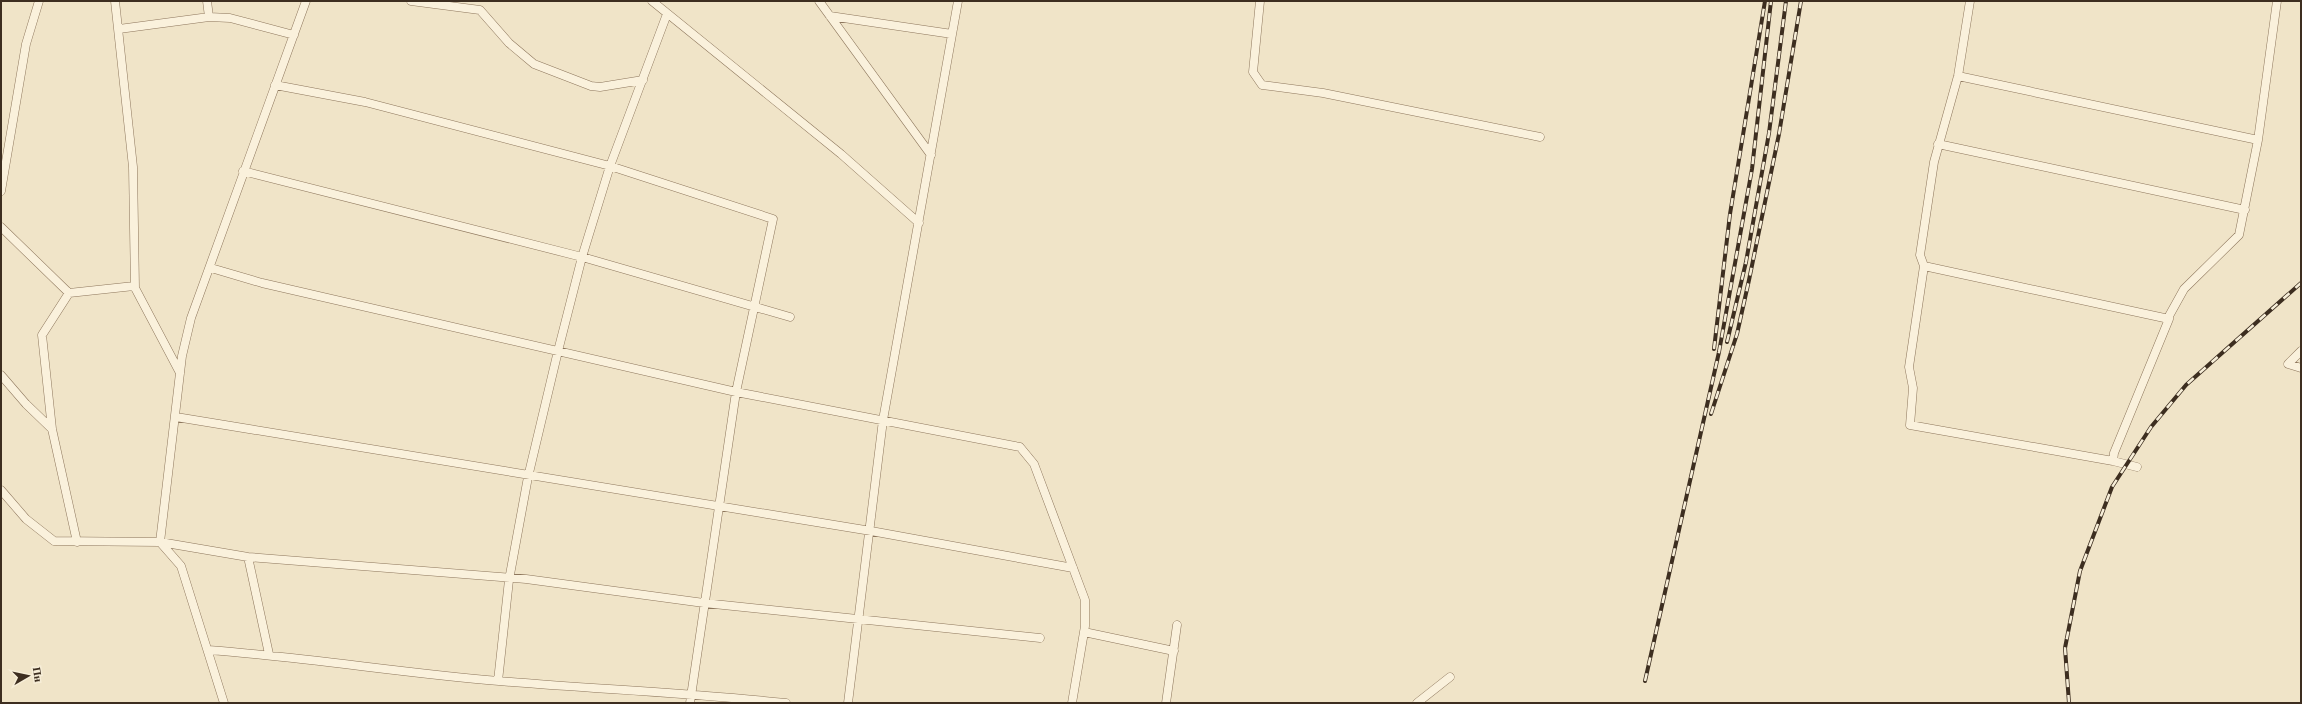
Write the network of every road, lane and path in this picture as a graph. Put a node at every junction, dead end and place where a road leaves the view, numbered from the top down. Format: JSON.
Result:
{"nodes":[{"id":1,"x":39,"y":1,"type":"edge"},
{"id":2,"x":115,"y":1,"type":"edge"},
{"id":3,"x":207,"y":1,"type":"edge"},
{"id":4,"x":306,"y":1,"type":"edge"},
{"id":5,"x":411,"y":1,"type":"edge"},
{"id":6,"x":652,"y":1,"type":"edge"},
{"id":7,"x":819,"y":1,"type":"edge"},
{"id":8,"x":958,"y":1,"type":"edge"},
{"id":9,"x":1260,"y":1,"type":"edge"},
{"id":10,"x":1970,"y":1,"type":"edge"},
{"id":11,"x":2277,"y":1,"type":"edge"},
{"id":12,"x":667,"y":14,"type":"junction"},
{"id":13,"x":830,"y":16,"type":"junction"},
{"id":14,"x":209,"y":17,"type":"junction"},
{"id":15,"x":119,"y":29,"type":"junction"},
{"id":16,"x":952,"y":34,"type":"junction"},
{"id":17,"x":294,"y":35,"type":"junction"},
{"id":18,"x":1958,"y":76,"type":"junction"},
{"id":19,"x":643,"y":80,"type":"junction"},
{"id":20,"x":275,"y":85,"type":"junction"},
{"id":21,"x":1540,"y":137,"type":"dead end"},
{"id":22,"x":2258,"y":140,"type":"junction"},
{"id":23,"x":1938,"y":144,"type":"junction"},
{"id":24,"x":931,"y":155,"type":"junction"},
{"id":25,"x":610,"y":166,"type":"junction"},
{"id":26,"x":243,"y":171,"type":"junction"},
{"id":27,"x":1,"y":191,"type":"edge"},
{"id":28,"x":2245,"y":210,"type":"junction"},
{"id":29,"x":920,"y":223,"type":"junction"},
{"id":30,"x":1,"y":227,"type":"edge"},
{"id":31,"x":582,"y":257,"type":"junction"},
{"id":32,"x":1924,"y":266,"type":"junction"},
{"id":33,"x":211,"y":268,"type":"junction"},
{"id":34,"x":135,"y":288,"type":"junction"},
{"id":35,"x":69,"y":293,"type":"junction"},
{"id":36,"x":754,"y":307,"type":"junction"},
{"id":37,"x":790,"y":317,"type":"dead end"},
{"id":38,"x":2170,"y":319,"type":"junction"},
{"id":39,"x":558,"y":350,"type":"junction"},
{"id":40,"x":2301,"y":351,"type":"edge"},
{"id":41,"x":2301,"y":368,"type":"edge"},
{"id":42,"x":180,"y":373,"type":"junction"},
{"id":43,"x":1,"y":375,"type":"edge"},
{"id":44,"x":736,"y":392,"type":"junction"},
{"id":45,"x":176,"y":418,"type":"junction"},
{"id":46,"x":884,"y":420,"type":"junction"},
{"id":47,"x":52,"y":429,"type":"junction"},
{"id":48,"x":2113,"y":461,"type":"junction"},
{"id":49,"x":2138,"y":467,"type":"dead end"},
{"id":50,"x":528,"y":476,"type":"junction"},
{"id":51,"x":1,"y":490,"type":"edge"},
{"id":52,"x":720,"y":506,"type":"junction"},
{"id":53,"x":871,"y":531,"type":"junction"},
{"id":54,"x":77,"y":542,"type":"junction"},
{"id":55,"x":160,"y":542,"type":"junction"},
{"id":56,"x":248,"y":557,"type":"junction"},
{"id":57,"x":1073,"y":568,"type":"junction"},
{"id":58,"x":509,"y":580,"type":"junction"},
{"id":59,"x":704,"y":603,"type":"junction"},
{"id":60,"x":860,"y":618,"type":"junction"},
{"id":61,"x":1177,"y":625,"type":"dead end"},
{"id":62,"x":1084,"y":632,"type":"junction"},
{"id":63,"x":1040,"y":638,"type":"dead end"},
{"id":64,"x":208,"y":650,"type":"junction"},
{"id":65,"x":1174,"y":651,"type":"junction"},
{"id":66,"x":269,"y":654,"type":"junction"},
{"id":67,"x":1450,"y":677,"type":"dead end"},
{"id":68,"x":498,"y":681,"type":"junction"},
{"id":69,"x":691,"y":694,"type":"junction"},
{"id":70,"x":224,"y":703,"type":"edge"},
{"id":71,"x":690,"y":703,"type":"edge"},
{"id":72,"x":786,"y":703,"type":"edge"},
{"id":73,"x":848,"y":703,"type":"edge"},
{"id":74,"x":1072,"y":703,"type":"edge"},
{"id":75,"x":1166,"y":703,"type":"edge"},
{"id":76,"x":1417,"y":703,"type":"edge"}],
"edges":[{"from":1,"to":27,"type":"street"},
{"from":2,"to":15,"type":"street"},
{"from":3,"to":14,"type":"street"},
{"from":4,"to":17,"type":"street"},
{"from":5,"to":19,"type":"street"},
{"from":6,"to":12,"type":"street"},
{"from":7,"to":13,"type":"street"},
{"from":8,"to":16,"type":"street"},
{"from":9,"to":21,"type":"street"},
{"from":10,"to":18,"type":"street"},
{"from":11,"to":22,"type":"street"},
{"from":12,"to":19,"type":"street"},
{"from":12,"to":29,"type":"street"},
{"from":13,"to":16,"type":"street"},
{"from":13,"to":24,"type":"street"},
{"from":14,"to":15,"type":"street"},
{"from":14,"to":17,"type":"street"},
{"from":15,"to":34,"type":"street"},
{"from":16,"to":24,"type":"street"},
{"from":17,"to":20,"type":"street"},
{"from":18,"to":22,"type":"street"},
{"from":18,"to":23,"type":"street"},
{"from":19,"to":25,"type":"street"},
{"from":20,"to":25,"type":"street"},
{"from":20,"to":26,"type":"street"},
{"from":22,"to":28,"type":"street"},
{"from":23,"to":28,"type":"street"},
{"from":23,"to":32,"type":"street"},
{"from":24,"to":29,"type":"street"},
{"from":25,"to":31,"type":"street"},
{"from":25,"to":36,"type":"street"},
{"from":26,"to":31,"type":"street"},
{"from":26,"to":33,"type":"street"},
{"from":28,"to":38,"type":"street"},
{"from":29,"to":46,"type":"street"},
{"from":30,"to":35,"type":"street"},
{"from":31,"to":36,"type":"street"},
{"from":31,"to":39,"type":"street"},
{"from":32,"to":38,"type":"street"},
{"from":32,"to":48,"type":"street"},
{"from":33,"to":39,"type":"street"},
{"from":33,"to":42,"type":"street"},
{"from":34,"to":35,"type":"street"},
{"from":34,"to":42,"type":"street"},
{"from":35,"to":47,"type":"street"},
{"from":36,"to":37,"type":"street"},
{"from":36,"to":44,"type":"street"},
{"from":38,"to":48,"type":"street"},
{"from":39,"to":44,"type":"street"},
{"from":39,"to":50,"type":"street"},
{"from":40,"to":41,"type":"street"},
{"from":42,"to":45,"type":"street"},
{"from":43,"to":47,"type":"street"},
{"from":44,"to":46,"type":"street"},
{"from":44,"to":52,"type":"street"},
{"from":45,"to":50,"type":"street"},
{"from":45,"to":55,"type":"street"},
{"from":46,"to":53,"type":"street"},
{"from":46,"to":57,"type":"street"},
{"from":47,"to":54,"type":"street"},
{"from":48,"to":49,"type":"street"},
{"from":50,"to":52,"type":"street"},
{"from":50,"to":58,"type":"street"},
{"from":51,"to":54,"type":"street"},
{"from":52,"to":53,"type":"street"},
{"from":52,"to":59,"type":"street"},
{"from":53,"to":57,"type":"street"},
{"from":53,"to":60,"type":"street"},
{"from":54,"to":55,"type":"street"},
{"from":55,"to":56,"type":"street"},
{"from":55,"to":64,"type":"street"},
{"from":56,"to":58,"type":"street"},
{"from":56,"to":66,"type":"street"},
{"from":57,"to":62,"type":"street"},
{"from":58,"to":59,"type":"street"},
{"from":58,"to":68,"type":"street"},
{"from":59,"to":60,"type":"street"},
{"from":59,"to":69,"type":"street"},
{"from":60,"to":63,"type":"street"},
{"from":60,"to":73,"type":"street"},
{"from":61,"to":65,"type":"street"},
{"from":62,"to":65,"type":"street"},
{"from":62,"to":74,"type":"street"},
{"from":64,"to":66,"type":"street"},
{"from":64,"to":70,"type":"street"},
{"from":65,"to":75,"type":"street"},
{"from":66,"to":68,"type":"street"},
{"from":67,"to":76,"type":"street"},
{"from":68,"to":69,"type":"street"},
{"from":69,"to":71,"type":"street"},
{"from":69,"to":72,"type":"street"}]}
